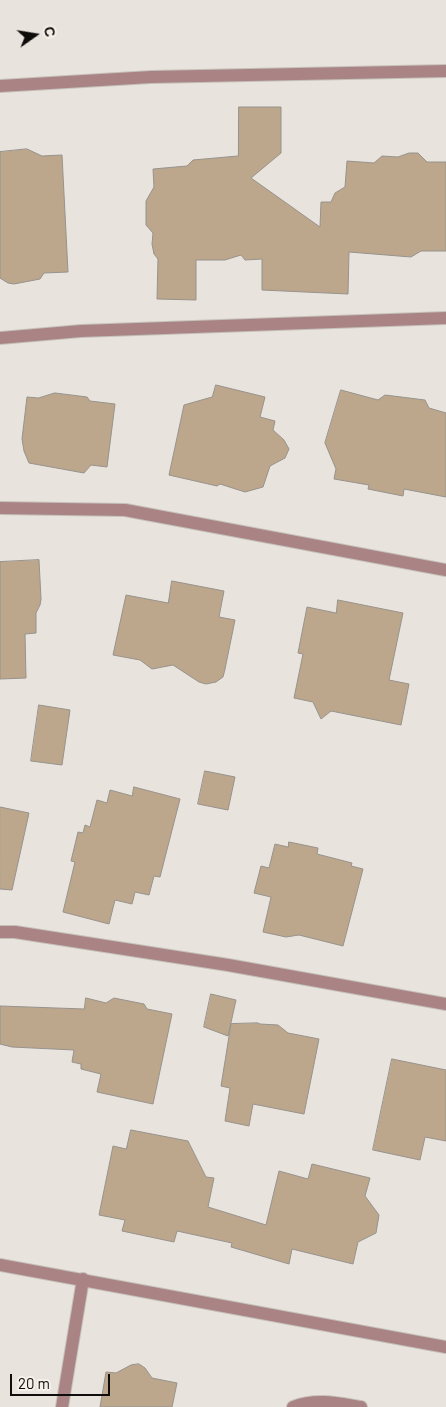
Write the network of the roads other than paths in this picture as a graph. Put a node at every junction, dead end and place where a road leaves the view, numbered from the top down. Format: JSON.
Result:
{"nodes":[{"id":1,"x":446,"y":71,"type":"edge"},
{"id":2,"x":0,"y":86,"type":"edge"},
{"id":3,"x":446,"y":318,"type":"edge"},
{"id":4,"x":0,"y":338,"type":"edge"},
{"id":5,"x":0,"y":508,"type":"edge"},
{"id":6,"x":446,"y":570,"type":"edge"},
{"id":7,"x":0,"y":932,"type":"edge"},
{"id":8,"x":446,"y":1004,"type":"edge"},
{"id":9,"x":0,"y":1266,"type":"edge"},
{"id":10,"x":83,"y":1279,"type":"junction"},
{"id":11,"x":446,"y":1347,"type":"edge"},
{"id":12,"x":62,"y":1407,"type":"edge"},
{"id":13,"x":293,"y":1407,"type":"edge"},
{"id":14,"x":361,"y":1407,"type":"edge"}],
"edges":[{"from":1,"to":2,"type":"lane"},
{"from":3,"to":4,"type":"lane"},
{"from":5,"to":6,"type":"lane"},
{"from":7,"to":8,"type":"lane"},
{"from":9,"to":10,"type":"lane"},
{"from":10,"to":11,"type":"lane"},
{"from":10,"to":12,"type":"lane"},
{"from":13,"to":14,"type":"lane"}]}
